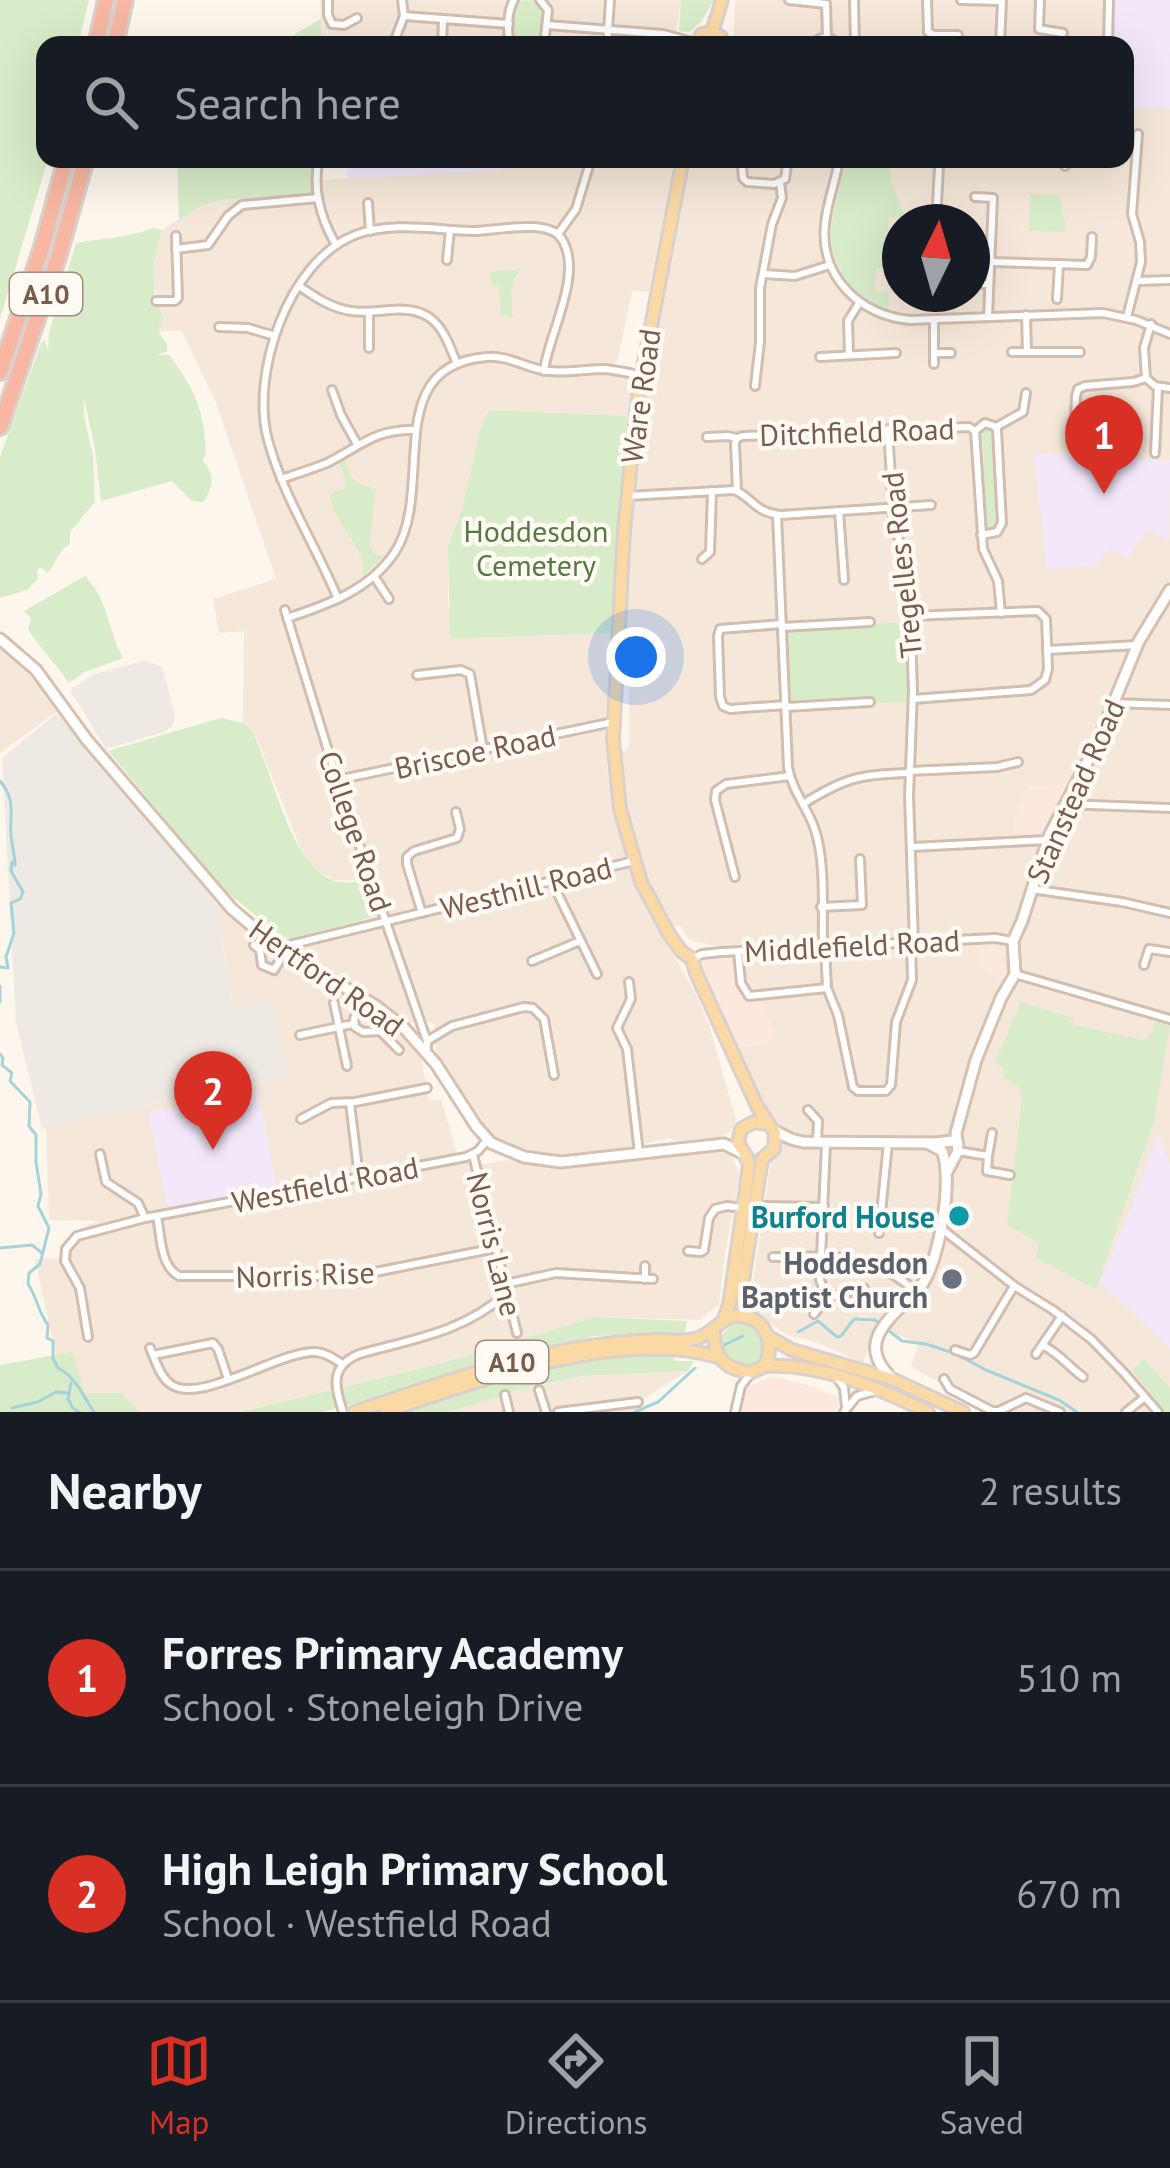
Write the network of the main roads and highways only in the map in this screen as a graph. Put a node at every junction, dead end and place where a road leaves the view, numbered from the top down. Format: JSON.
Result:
{"nodes":[{"id":1,"x":106,"y":0,"type":"edge"},
{"id":2,"x":125,"y":0,"type":"edge"},
{"id":3,"x":722,"y":0,"type":"edge"},
{"id":4,"x":712,"y":32,"type":"junction"},
{"id":5,"x":98,"y":36,"type":"edge"},
{"id":6,"x":117,"y":36,"type":"edge"},
{"id":7,"x":701,"y":36,"type":"edge"},
{"id":8,"x":719,"y":36,"type":"edge"},
{"id":9,"x":64,"y":168,"type":"edge"},
{"id":10,"x":83,"y":168,"type":"edge"},
{"id":11,"x":681,"y":168,"type":"edge"},
{"id":12,"x":0,"y":372,"type":"edge"},
{"id":13,"x":0,"y":428,"type":"edge"},
{"id":14,"x":757,"y":1106,"type":"junction"},
{"id":15,"x":770,"y":1127,"type":"junction"},
{"id":16,"x":744,"y":1128,"type":"junction"},
{"id":17,"x":744,"y":1154,"type":"junction"},
{"id":18,"x":762,"y":1159,"type":"junction"},
{"id":19,"x":747,"y":1207,"type":"junction"},
{"id":20,"x":745,"y":1316,"type":"junction"},
{"id":21,"x":719,"y":1326,"type":"junction"},
{"id":22,"x":769,"y":1337,"type":"junction"},
{"id":23,"x":718,"y":1357,"type":"junction"},
{"id":24,"x":765,"y":1366,"type":"junction"},
{"id":25,"x":354,"y":1412,"type":"edge"},
{"id":26,"x":385,"y":1412,"type":"edge"},
{"id":27,"x":928,"y":1412,"type":"edge"},
{"id":28,"x":963,"y":1412,"type":"edge"}],
"edges":[{"from":1,"to":5,"type":"highway"},
{"from":2,"to":6,"type":"highway"},
{"from":3,"to":4,"type":"main road"},
{"from":4,"to":7,"type":"main road"},
{"from":4,"to":8,"type":"main road"},
{"from":9,"to":12,"type":"highway","number":"A10"},
{"from":10,"to":13,"type":"highway","number":"A10"},
{"from":11,"to":14,"type":"main road","name":"Ware Road"},
{"from":14,"to":15,"type":"main road","name":"Ware Road"},
{"from":14,"to":16,"type":"main road"},
{"from":15,"to":16,"type":"main road"},
{"from":15,"to":18,"type":"main road"},
{"from":16,"to":17,"type":"main road"},
{"from":17,"to":18,"type":"main road"},
{"from":17,"to":19,"type":"main road"},
{"from":18,"to":19,"type":"main road"},
{"from":19,"to":20,"type":"main road"},
{"from":19,"to":21,"type":"main road"},
{"from":20,"to":21,"type":"main road"},
{"from":20,"to":22,"type":"main road"},
{"from":21,"to":23,"type":"main road"},
{"from":21,"to":25,"type":"main road","number":"A10"},
{"from":22,"to":24,"type":"main road"},
{"from":22,"to":28,"type":"main road"},
{"from":23,"to":24,"type":"main road"},
{"from":23,"to":26,"type":"main road","number":"A10"},
{"from":24,"to":27,"type":"main road"}]}
